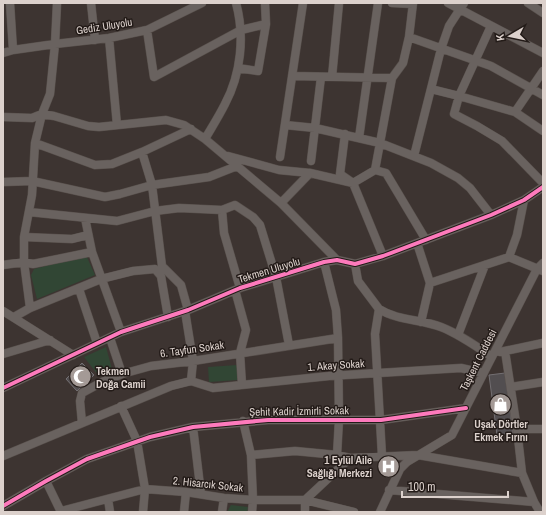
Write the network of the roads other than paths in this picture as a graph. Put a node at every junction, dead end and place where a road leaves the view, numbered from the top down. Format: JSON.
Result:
{"nodes":[{"id":1,"x":10,"y":3,"type":"edge"},
{"id":2,"x":57,"y":3,"type":"edge"},
{"id":3,"x":91,"y":3,"type":"edge"},
{"id":4,"x":202,"y":3,"type":"edge"},
{"id":5,"x":236,"y":3,"type":"edge"},
{"id":6,"x":264,"y":3,"type":"edge"},
{"id":7,"x":303,"y":3,"type":"edge"},
{"id":8,"x":339,"y":3,"type":"edge"},
{"id":9,"x":378,"y":3,"type":"edge"},
{"id":10,"x":392,"y":3,"type":"edge"},
{"id":11,"x":448,"y":3,"type":"edge"},
{"id":12,"x":528,"y":3,"type":"edge"},
{"id":13,"x":413,"y":4,"type":"edge"},
{"id":14,"x":461,"y":6,"type":"edge"},
{"id":15,"x":543,"y":13,"type":"edge"},
{"id":16,"x":266,"y":24,"type":"junction"},
{"id":17,"x":491,"y":26,"type":"junction"},
{"id":18,"x":147,"y":30,"type":"junction"},
{"id":19,"x":240,"y":30,"type":"junction"},
{"id":20,"x":409,"y":37,"type":"junction"},
{"id":21,"x":109,"y":38,"type":"junction"},
{"id":22,"x":95,"y":40,"type":"junction"},
{"id":23,"x":55,"y":44,"type":"junction"},
{"id":24,"x":441,"y":49,"type":"junction"},
{"id":25,"x":13,"y":50,"type":"junction"},
{"id":26,"x":3,"y":53,"type":"edge"},
{"id":27,"x":543,"y":53,"type":"edge"},
{"id":28,"x":474,"y":60,"type":"junction"},
{"id":29,"x":238,"y":68,"type":"junction"},
{"id":30,"x":543,"y":71,"type":"edge"},
{"id":31,"x":292,"y":76,"type":"junction"},
{"id":32,"x":321,"y":77,"type":"junction"},
{"id":33,"x":332,"y":77,"type":"junction"},
{"id":34,"x":367,"y":78,"type":"junction"},
{"id":35,"x":392,"y":78,"type":"junction"},
{"id":36,"x":532,"y":88,"type":"junction"},
{"id":37,"x":431,"y":89,"type":"junction"},
{"id":38,"x":543,"y":95,"type":"edge"},
{"id":39,"x":459,"y":96,"type":"junction"},
{"id":40,"x":515,"y":112,"type":"junction"},
{"id":41,"x":42,"y":114,"type":"junction"},
{"id":42,"x":3,"y":117,"type":"edge"},
{"id":43,"x":117,"y":125,"type":"junction"},
{"id":44,"x":285,"y":125,"type":"junction"},
{"id":45,"x":315,"y":128,"type":"junction"},
{"id":46,"x":191,"y":129,"type":"junction"},
{"id":47,"x":543,"y":131,"type":"edge"},
{"id":48,"x":345,"y":134,"type":"junction"},
{"id":49,"x":359,"y":138,"type":"junction"},
{"id":50,"x":205,"y":139,"type":"junction"},
{"id":51,"x":35,"y":143,"type":"junction"},
{"id":52,"x":380,"y":143,"type":"junction"},
{"id":53,"x":142,"y":152,"type":"junction"},
{"id":54,"x":224,"y":154,"type":"junction"},
{"id":55,"x":414,"y":156,"type":"junction"},
{"id":56,"x":280,"y":157,"type":"dead end"},
{"id":57,"x":311,"y":161,"type":"dead end"},
{"id":58,"x":237,"y":166,"type":"junction"},
{"id":59,"x":374,"y":170,"type":"junction"},
{"id":60,"x":310,"y":173,"type":"junction"},
{"id":61,"x":32,"y":181,"type":"junction"},
{"id":62,"x":3,"y":182,"type":"edge"},
{"id":63,"x":353,"y":183,"type":"junction"},
{"id":64,"x":543,"y":183,"type":"edge"},
{"id":65,"x":152,"y":185,"type":"junction"},
{"id":66,"x":543,"y":187,"type":"edge"},
{"id":67,"x":524,"y":200,"type":"junction"},
{"id":68,"x":281,"y":203,"type":"junction"},
{"id":69,"x":222,"y":210,"type":"junction"},
{"id":70,"x":155,"y":211,"type":"junction"},
{"id":71,"x":29,"y":212,"type":"junction"},
{"id":72,"x":492,"y":215,"type":"junction"},
{"id":73,"x":85,"y":218,"type":"junction"},
{"id":74,"x":24,"y":236,"type":"junction"},
{"id":75,"x":88,"y":236,"type":"junction"},
{"id":76,"x":426,"y":240,"type":"junction"},
{"id":77,"x":417,"y":243,"type":"junction"},
{"id":78,"x":92,"y":252,"type":"junction"},
{"id":79,"x":383,"y":256,"type":"junction"},
{"id":80,"x":509,"y":257,"type":"junction"},
{"id":81,"x":337,"y":260,"type":"junction"},
{"id":82,"x":24,"y":262,"type":"junction"},
{"id":83,"x":324,"y":262,"type":"junction"},
{"id":84,"x":355,"y":264,"type":"junction"},
{"id":85,"x":3,"y":265,"type":"edge"},
{"id":86,"x":485,"y":265,"type":"junction"},
{"id":87,"x":541,"y":267,"type":"edge"},
{"id":88,"x":276,"y":277,"type":"junction"},
{"id":89,"x":101,"y":279,"type":"junction"},
{"id":90,"x":430,"y":283,"type":"junction"},
{"id":91,"x":79,"y":289,"type":"junction"},
{"id":92,"x":237,"y":289,"type":"junction"},
{"id":93,"x":30,"y":308,"type":"junction"},
{"id":94,"x":379,"y":309,"type":"junction"},
{"id":95,"x":3,"y":311,"type":"edge"},
{"id":96,"x":187,"y":311,"type":"junction"},
{"id":97,"x":14,"y":317,"type":"junction"},
{"id":98,"x":168,"y":317,"type":"junction"},
{"id":99,"x":421,"y":322,"type":"junction"},
{"id":100,"x":121,"y":332,"type":"junction"},
{"id":101,"x":458,"y":335,"type":"junction"},
{"id":102,"x":110,"y":338,"type":"junction"},
{"id":103,"x":338,"y":338,"type":"junction"},
{"id":104,"x":50,"y":340,"type":"junction"},
{"id":105,"x":97,"y":343,"type":"junction"},
{"id":106,"x":543,"y":343,"type":"edge"},
{"id":107,"x":289,"y":346,"type":"junction"},
{"id":108,"x":505,"y":351,"type":"junction"},
{"id":109,"x":240,"y":353,"type":"junction"},
{"id":110,"x":3,"y":354,"type":"edge"},
{"id":111,"x":73,"y":355,"type":"junction"},
{"id":112,"x":493,"y":355,"type":"junction"},
{"id":113,"x":193,"y":361,"type":"junction"},
{"id":114,"x":483,"y":373,"type":"junction"},
{"id":115,"x":122,"y":374,"type":"junction"},
{"id":116,"x":378,"y":374,"type":"junction"},
{"id":117,"x":339,"y":376,"type":"junction"},
{"id":118,"x":191,"y":381,"type":"junction"},
{"id":119,"x":543,"y":382,"type":"edge"},
{"id":120,"x":242,"y":385,"type":"junction"},
{"id":121,"x":511,"y":387,"type":"junction"},
{"id":122,"x":3,"y":388,"type":"edge"},
{"id":123,"x":121,"y":406,"type":"junction"},
{"id":124,"x":466,"y":408,"type":"junction"},
{"id":125,"x":339,"y":420,"type":"junction"},
{"id":126,"x":381,"y":420,"type":"junction"},
{"id":127,"x":243,"y":421,"type":"junction"},
{"id":128,"x":82,"y":423,"type":"junction"},
{"id":129,"x":193,"y":427,"type":"junction"},
{"id":130,"x":518,"y":429,"type":"junction"},
{"id":131,"x":543,"y":429,"type":"edge"},
{"id":132,"x":137,"y":441,"type":"junction"},
{"id":133,"x":251,"y":455,"type":"junction"},
{"id":134,"x":337,"y":455,"type":"junction"},
{"id":135,"x":418,"y":455,"type":"junction"},
{"id":136,"x":3,"y":456,"type":"edge"},
{"id":137,"x":382,"y":456,"type":"junction"},
{"id":138,"x":350,"y":458,"type":"junction"},
{"id":139,"x":522,"y":473,"type":"junction"},
{"id":140,"x":46,"y":481,"type":"junction"},
{"id":141,"x":146,"y":489,"type":"junction"},
{"id":142,"x":390,"y":490,"type":"junction"},
{"id":143,"x":186,"y":492,"type":"junction"},
{"id":144,"x":201,"y":494,"type":"junction"},
{"id":145,"x":224,"y":498,"type":"junction"},
{"id":146,"x":108,"y":499,"type":"junction"},
{"id":147,"x":253,"y":500,"type":"junction"},
{"id":148,"x":306,"y":500,"type":"junction"},
{"id":149,"x":534,"y":502,"type":"junction"},
{"id":150,"x":3,"y":506,"type":"edge"},
{"id":151,"x":541,"y":510,"type":"edge"},
{"id":152,"x":61,"y":511,"type":"edge"},
{"id":153,"x":110,"y":512,"type":"edge"},
{"id":154,"x":143,"y":512,"type":"edge"},
{"id":155,"x":184,"y":512,"type":"edge"},
{"id":156,"x":222,"y":512,"type":"edge"},
{"id":157,"x":252,"y":512,"type":"edge"},
{"id":158,"x":305,"y":512,"type":"edge"},
{"id":159,"x":354,"y":512,"type":"edge"},
{"id":160,"x":380,"y":512,"type":"edge"}],
"edges":[{"from":1,"to":25,"type":"street"},
{"from":2,"to":23,"type":"street"},
{"from":3,"to":22,"type":"street"},
{"from":4,"to":18,"type":"street","name":"Gediz Uluyolu"},
{"from":5,"to":19,"type":"street"},
{"from":6,"to":16,"type":"street"},
{"from":7,"to":31,"type":"street"},
{"from":8,"to":33,"type":"street"},
{"from":9,"to":34,"type":"street"},
{"from":10,"to":13,"type":"street"},
{"from":11,"to":14,"type":"street"},
{"from":12,"to":15,"type":"street"},
{"from":13,"to":20,"type":"street"},
{"from":14,"to":17,"type":"street"},
{"from":14,"to":24,"type":"street"},
{"from":16,"to":19,"type":"street"},
{"from":16,"to":29,"type":"street"},
{"from":17,"to":27,"type":"street"},
{"from":17,"to":28,"type":"street"},
{"from":18,"to":19,"type":"street"},
{"from":18,"to":21,"type":"street","name":"Gediz Uluyolu"},
{"from":19,"to":29,"type":"street"},
{"from":20,"to":24,"type":"street"},
{"from":20,"to":35,"type":"street"},
{"from":21,"to":22,"type":"street","name":"Gediz Uluyolu"},
{"from":21,"to":43,"type":"street"},
{"from":22,"to":23,"type":"street","name":"Gediz Uluyolu"},
{"from":23,"to":25,"type":"street","name":"Gediz Uluyolu"},
{"from":23,"to":41,"type":"street"},
{"from":24,"to":28,"type":"street"},
{"from":24,"to":37,"type":"street"},
{"from":25,"to":26,"type":"street","name":"Gediz Uluyolu"},
{"from":28,"to":36,"type":"street"},
{"from":28,"to":39,"type":"street"},
{"from":29,"to":50,"type":"street"},
{"from":30,"to":36,"type":"street"},
{"from":31,"to":32,"type":"street"},
{"from":31,"to":44,"type":"street"},
{"from":32,"to":33,"type":"street"},
{"from":32,"to":45,"type":"street"},
{"from":33,"to":34,"type":"street"},
{"from":34,"to":35,"type":"street"},
{"from":34,"to":49,"type":"street"},
{"from":35,"to":52,"type":"street"},
{"from":36,"to":38,"type":"street"},
{"from":36,"to":40,"type":"street"},
{"from":37,"to":39,"type":"street"},
{"from":37,"to":55,"type":"street"},
{"from":39,"to":40,"type":"street"},
{"from":39,"to":64,"type":"street"},
{"from":40,"to":47,"type":"street"},
{"from":41,"to":42,"type":"street"},
{"from":41,"to":43,"type":"street"},
{"from":41,"to":51,"type":"street"},
{"from":43,"to":46,"type":"street"},
{"from":44,"to":45,"type":"street"},
{"from":44,"to":56,"type":"street"},
{"from":45,"to":48,"type":"street"},
{"from":45,"to":57,"type":"street"},
{"from":46,"to":50,"type":"street"},
{"from":46,"to":53,"type":"street"},
{"from":48,"to":49,"type":"street"},
{"from":48,"to":63,"type":"street"},
{"from":49,"to":52,"type":"street"},
{"from":50,"to":54,"type":"street"},
{"from":51,"to":53,"type":"street"},
{"from":51,"to":61,"type":"street"},
{"from":52,"to":55,"type":"street"},
{"from":52,"to":59,"type":"street"},
{"from":53,"to":65,"type":"street"},
{"from":54,"to":58,"type":"street"},
{"from":54,"to":60,"type":"street"},
{"from":55,"to":72,"type":"street"},
{"from":58,"to":65,"type":"street"},
{"from":58,"to":68,"type":"street"},
{"from":59,"to":63,"type":"street"},
{"from":59,"to":76,"type":"street"},
{"from":60,"to":63,"type":"street"},
{"from":60,"to":68,"type":"street"},
{"from":61,"to":62,"type":"street"},
{"from":61,"to":65,"type":"street"},
{"from":61,"to":71,"type":"street"},
{"from":63,"to":79,"type":"street"},
{"from":65,"to":70,"type":"street"},
{"from":66,"to":67,"type":"street","name":"Tekmen Uluyolu"},
{"from":67,"to":72,"type":"street","name":"Tekmen Uluyolu"},
{"from":67,"to":80,"type":"street"},
{"from":68,"to":81,"type":"street"},
{"from":69,"to":70,"type":"street"},
{"from":69,"to":88,"type":"street"},
{"from":69,"to":92,"type":"street"},
{"from":70,"to":73,"type":"street"},
{"from":70,"to":96,"type":"street"},
{"from":71,"to":73,"type":"street"},
{"from":71,"to":74,"type":"street"},
{"from":72,"to":76,"type":"street","name":"Tekmen Uluyolu"},
{"from":73,"to":75,"type":"street"},
{"from":74,"to":75,"type":"street"},
{"from":74,"to":82,"type":"street"},
{"from":75,"to":78,"type":"street"},
{"from":76,"to":77,"type":"street","name":"Tekmen Uluyolu"},
{"from":77,"to":79,"type":"street","name":"Tekmen Uluyolu"},
{"from":77,"to":90,"type":"street"},
{"from":78,"to":82,"type":"street"},
{"from":78,"to":89,"type":"street"},
{"from":79,"to":84,"type":"street","name":"Tekmen Uluyolu"},
{"from":80,"to":86,"type":"street"},
{"from":80,"to":87,"type":"street"},
{"from":81,"to":83,"type":"street","name":"Tekmen Uluyolu"},
{"from":81,"to":84,"type":"street","name":"Tekmen Uluyolu"},
{"from":82,"to":85,"type":"street"},
{"from":82,"to":93,"type":"street"},
{"from":83,"to":88,"type":"street","name":"Tekmen Uluyolu"},
{"from":83,"to":103,"type":"street"},
{"from":84,"to":94,"type":"street"},
{"from":86,"to":90,"type":"street"},
{"from":86,"to":101,"type":"street"},
{"from":87,"to":112,"type":"street","name":"Taşkent Caddesi"},
{"from":88,"to":92,"type":"street","name":"Tekmen Uluyolu"},
{"from":88,"to":107,"type":"street"},
{"from":89,"to":91,"type":"street"},
{"from":89,"to":98,"type":"street"},
{"from":89,"to":100,"type":"street"},
{"from":90,"to":99,"type":"street"},
{"from":91,"to":93,"type":"street"},
{"from":91,"to":105,"type":"street"},
{"from":92,"to":96,"type":"street","name":"Tekmen Uluyolu"},
{"from":92,"to":109,"type":"street"},
{"from":93,"to":97,"type":"street"},
{"from":94,"to":99,"type":"street"},
{"from":94,"to":116,"type":"street"},
{"from":95,"to":97,"type":"street"},
{"from":96,"to":98,"type":"street","name":"Tekmen Uluyolu"},
{"from":96,"to":113,"type":"street"},
{"from":97,"to":104,"type":"street"},
{"from":98,"to":100,"type":"street","name":"Tekmen Uluyolu"},
{"from":99,"to":101,"type":"street"},
{"from":100,"to":102,"type":"street","name":"Tekmen Uluyolu"},
{"from":101,"to":112,"type":"street"},
{"from":102,"to":105,"type":"street","name":"Tekmen Uluyolu"},
{"from":102,"to":115,"type":"street"},
{"from":103,"to":107,"type":"street","name":"6. Tayfun Sokak"},
{"from":103,"to":117,"type":"street"},
{"from":104,"to":110,"type":"street"},
{"from":104,"to":111,"type":"street"},
{"from":105,"to":111,"type":"street","name":"Tekmen Uluyolu"},
{"from":106,"to":108,"type":"street"},
{"from":107,"to":109,"type":"street","name":"6. Tayfun Sokak"},
{"from":108,"to":112,"type":"street"},
{"from":108,"to":121,"type":"street"},
{"from":109,"to":113,"type":"street","name":"6. Tayfun Sokak"},
{"from":109,"to":120,"type":"street"},
{"from":111,"to":122,"type":"street","name":"Tekmen Uluyolu"},
{"from":112,"to":114,"type":"street","name":"Taşkent Caddesi"},
{"from":113,"to":115,"type":"street","name":"6. Tayfun Sokak"},
{"from":113,"to":118,"type":"street"},
{"from":114,"to":116,"type":"street","name":"1. Akay Sokak"},
{"from":114,"to":124,"type":"street","name":"Taşkent Caddesi"},
{"from":115,"to":128,"type":"street","name":"6. Tayfun Sokak"},
{"from":116,"to":117,"type":"street","name":"1. Akay Sokak"},
{"from":116,"to":126,"type":"street"},
{"from":117,"to":120,"type":"street","name":"1. Akay Sokak"},
{"from":117,"to":125,"type":"street"},
{"from":118,"to":120,"type":"street","name":"1. Akay Sokak"},
{"from":118,"to":123,"type":"street"},
{"from":119,"to":121,"type":"street"},
{"from":121,"to":130,"type":"street"},
{"from":123,"to":128,"type":"street"},
{"from":123,"to":132,"type":"street"},
{"from":124,"to":126,"type":"street","name":"Şehit Kadir İzmirli Sokak"},
{"from":124,"to":135,"type":"street","name":"Taşkent Caddesi"},
{"from":125,"to":126,"type":"street","name":"Şehit Kadir İzmirli Sokak"},
{"from":125,"to":127,"type":"street","name":"Şehit Kadir İzmirli Sokak"},
{"from":125,"to":134,"type":"street"},
{"from":126,"to":137,"type":"street"},
{"from":127,"to":129,"type":"street","name":"Şehit Kadir İzmirli Sokak"},
{"from":127,"to":133,"type":"street"},
{"from":128,"to":136,"type":"street"},
{"from":129,"to":132,"type":"street","name":"Şehit Kadir İzmirli Sokak"},
{"from":129,"to":144,"type":"street"},
{"from":130,"to":131,"type":"street"},
{"from":130,"to":139,"type":"street"},
{"from":132,"to":140,"type":"street","name":"Şehit Kadir İzmirli Sokak"},
{"from":132,"to":141,"type":"street"},
{"from":133,"to":134,"type":"street"},
{"from":133,"to":147,"type":"street"},
{"from":134,"to":138,"type":"street"},
{"from":135,"to":137,"type":"street"},
{"from":135,"to":139,"type":"street"},
{"from":135,"to":142,"type":"street","name":"Taşkent Caddesi"},
{"from":137,"to":138,"type":"street"},
{"from":138,"to":148,"type":"street"},
{"from":139,"to":149,"type":"street"},
{"from":140,"to":150,"type":"street","name":"Şehit Kadir İzmirli Sokak"},
{"from":140,"to":152,"type":"street"},
{"from":141,"to":143,"type":"street","name":"2. Hisarcık Sokak"},
{"from":141,"to":146,"type":"street","name":"2. Hisarcık Sokak"},
{"from":141,"to":154,"type":"street"},
{"from":142,"to":149,"type":"street"},
{"from":142,"to":160,"type":"street","name":"Taşkent Caddesi"},
{"from":143,"to":144,"type":"street","name":"2. Hisarcık Sokak"},
{"from":143,"to":155,"type":"street"},
{"from":144,"to":145,"type":"street","name":"2. Hisarcık Sokak"},
{"from":145,"to":147,"type":"street","name":"2. Hisarcık Sokak"},
{"from":145,"to":156,"type":"street"},
{"from":146,"to":152,"type":"street","name":"2. Hisarcık Sokak"},
{"from":146,"to":153,"type":"street"},
{"from":147,"to":148,"type":"street","name":"2. Hisarcık Sokak"},
{"from":147,"to":157,"type":"street"},
{"from":148,"to":158,"type":"street"},
{"from":148,"to":159,"type":"street","name":"2. Hisarcık Sokak"},
{"from":149,"to":151,"type":"street"}]}
